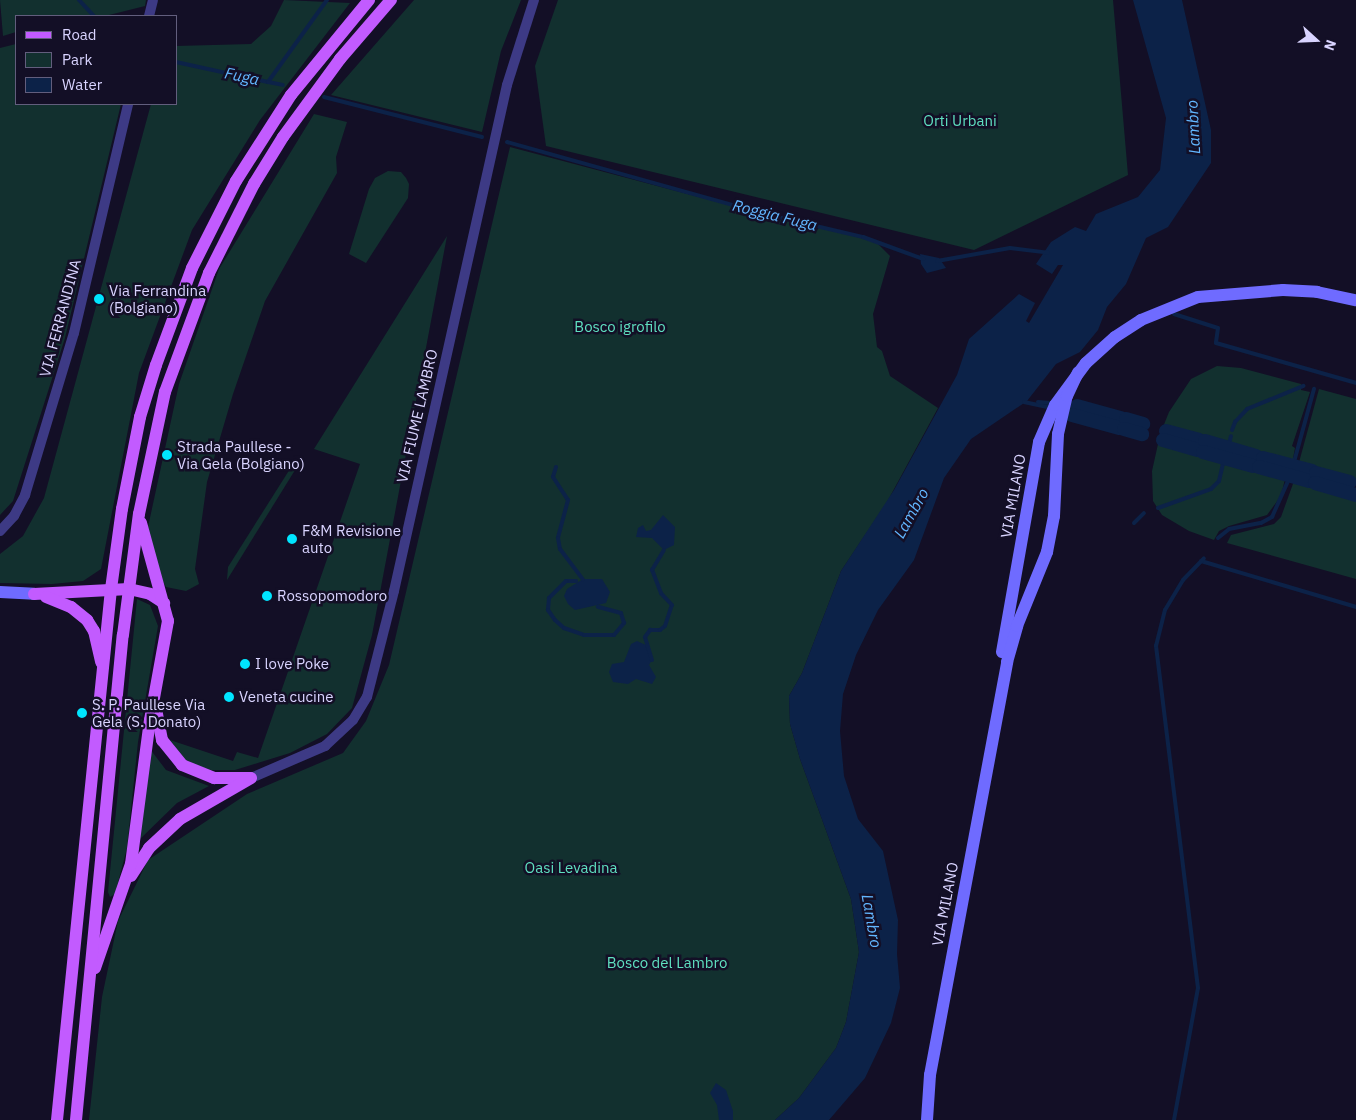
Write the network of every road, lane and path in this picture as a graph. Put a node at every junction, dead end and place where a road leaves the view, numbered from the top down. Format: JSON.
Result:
{"nodes":[{"id":1,"x":153,"y":0,"type":"edge"},
{"id":2,"x":369,"y":0,"type":"edge"},
{"id":3,"x":391,"y":0,"type":"edge"},
{"id":4,"x":534,"y":0,"type":"edge"},
{"id":5,"x":149,"y":15,"type":"edge"},
{"id":6,"x":128,"y":105,"type":"edge"},
{"id":7,"x":1356,"y":300,"type":"edge"},
{"id":8,"x":1078,"y":372,"type":"junction"},
{"id":9,"x":139,"y":514,"type":"junction"},
{"id":10,"x":0,"y":531,"type":"edge"},
{"id":11,"x":111,"y":589,"type":"junction"},
{"id":12,"x":129,"y":589,"type":"junction"},
{"id":13,"x":0,"y":592,"type":"edge"},
{"id":14,"x":34,"y":594,"type":"junction"},
{"id":15,"x":164,"y":603,"type":"junction"},
{"id":16,"x":103,"y":674,"type":"junction"},
{"id":17,"x":155,"y":689,"type":"junction"},
{"id":18,"x":1001,"y":694,"type":"junction"},
{"id":19,"x":251,"y":778,"type":"junction"},
{"id":20,"x":126,"y":884,"type":"junction"},
{"id":21,"x":88,"y":984,"type":"junction"},
{"id":22,"x":58,"y":1120,"type":"edge"},
{"id":23,"x":76,"y":1120,"type":"edge"},
{"id":24,"x":927,"y":1120,"type":"edge"}],
"edges":[{"from":1,"to":5,"type":"street"},
{"from":2,"to":11,"type":"main road"},
{"from":3,"to":9,"type":"main road"},
{"from":4,"to":19,"type":"street","name":"VIA FIUME LAMBRO"},
{"from":6,"to":10,"type":"street","name":"VIA FERRANDINA"},
{"from":7,"to":8,"type":"street","name":"VIA MILANO"},
{"from":8,"to":18,"type":"street","name":"VIA MILANO"},
{"from":8,"to":18,"type":"street","name":"VIA MILANO"},
{"from":9,"to":12,"type":"main road"},
{"from":9,"to":15,"type":"main road"},
{"from":11,"to":12,"type":"main road"},
{"from":11,"to":14,"type":"main road"},
{"from":11,"to":16,"type":"main road"},
{"from":12,"to":15,"type":"main road"},
{"from":12,"to":21,"type":"main road"},
{"from":13,"to":14,"type":"street"},
{"from":14,"to":16,"type":"main road"},
{"from":15,"to":17,"type":"main road"},
{"from":16,"to":22,"type":"main road"},
{"from":17,"to":19,"type":"main road"},
{"from":17,"to":20,"type":"main road"},
{"from":18,"to":24,"type":"street","name":"VIA MILANO"},
{"from":19,"to":20,"type":"main road"},
{"from":20,"to":21,"type":"main road"},
{"from":21,"to":23,"type":"main road"}]}
